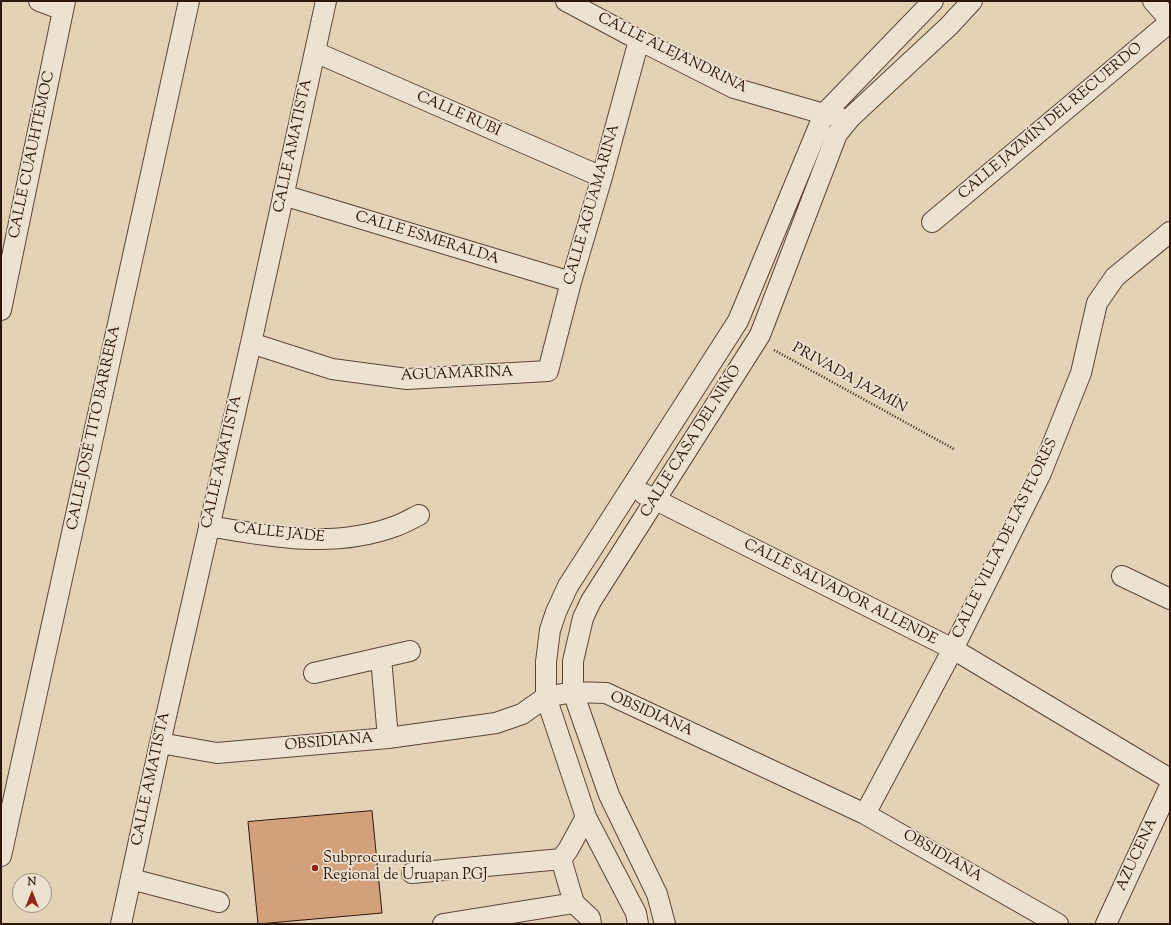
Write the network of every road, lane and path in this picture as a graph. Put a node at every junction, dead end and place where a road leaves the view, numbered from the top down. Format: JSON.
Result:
{"nodes":[{"id":1,"x":39,"y":1,"type":"edge"},
{"id":2,"x":189,"y":1,"type":"edge"},
{"id":3,"x":326,"y":1,"type":"edge"},
{"id":4,"x":566,"y":1,"type":"edge"},
{"id":5,"x":933,"y":1,"type":"edge"},
{"id":6,"x":972,"y":1,"type":"edge"},
{"id":7,"x":1153,"y":1,"type":"edge"},
{"id":8,"x":64,"y":5,"type":"edge"},
{"id":9,"x":1170,"y":21,"type":"edge"},
{"id":10,"x":639,"y":40,"type":"junction"},
{"id":11,"x":314,"y":52,"type":"junction"},
{"id":12,"x":824,"y":114,"type":"junction"},
{"id":13,"x":850,"y":118,"type":"junction"},
{"id":14,"x":602,"y":178,"type":"junction"},
{"id":15,"x":283,"y":195,"type":"junction"},
{"id":16,"x":932,"y":222,"type":"dead end"},
{"id":17,"x":1170,"y":232,"type":"edge"},
{"id":18,"x":571,"y":282,"type":"junction"},
{"id":19,"x":1,"y":310,"type":"edge"},
{"id":20,"x":757,"y":340,"type":"junction"},
{"id":21,"x":251,"y":343,"type":"junction"},
{"id":22,"x":548,"y":371,"type":"joint"},
{"id":23,"x":954,"y":449,"type":"dead end"},
{"id":24,"x":631,"y":487,"type":"junction"},
{"id":25,"x":655,"y":500,"type":"junction"},
{"id":26,"x":418,"y":515,"type":"dead end"},
{"id":27,"x":209,"y":526,"type":"junction"},
{"id":28,"x":1122,"y":576,"type":"dead end"},
{"id":29,"x":1170,"y":599,"type":"edge"},
{"id":30,"x":953,"y":650,"type":"junction"},
{"id":31,"x":410,"y":651,"type":"dead end"},
{"id":32,"x":381,"y":658,"type":"junction"},
{"id":33,"x":314,"y":673,"type":"dead end"},
{"id":34,"x":573,"y":692,"type":"junction"},
{"id":35,"x":546,"y":697,"type":"junction"},
{"id":36,"x":388,"y":738,"type":"junction"},
{"id":37,"x":160,"y":742,"type":"junction"},
{"id":38,"x":1170,"y":779,"type":"edge"},
{"id":39,"x":1170,"y":786,"type":"edge"},
{"id":40,"x":865,"y":814,"type":"junction"},
{"id":41,"x":586,"y":817,"type":"junction"},
{"id":42,"x":1,"y":856,"type":"edge"},
{"id":43,"x":560,"y":860,"type":"junction"},
{"id":44,"x":412,"y":873,"type":"dead end"},
{"id":45,"x":131,"y":879,"type":"junction"},
{"id":46,"x":219,"y":902,"type":"dead end"},
{"id":47,"x":574,"y":903,"type":"junction"},
{"id":48,"x":121,"y":924,"type":"edge"},
{"id":49,"x":443,"y":924,"type":"edge"},
{"id":50,"x":591,"y":924,"type":"edge"},
{"id":51,"x":638,"y":924,"type":"edge"},
{"id":52,"x":666,"y":924,"type":"edge"},
{"id":53,"x":1058,"y":924,"type":"edge"},
{"id":54,"x":1106,"y":924,"type":"edge"}],
"edges":[{"from":1,"to":8,"type":"street"},
{"from":2,"to":42,"type":"street","name":"CALLE JOSÉ TITO BARRERA"},
{"from":3,"to":11,"type":"street","name":"CALLE AMATISTA"},
{"from":4,"to":10,"type":"street","name":"CALLE ALEJANDRINA"},
{"from":5,"to":12,"type":"street","name":"CALLE CASA DEL NIÑO"},
{"from":6,"to":13,"type":"street","name":"CALLE CASA DEL NIÑO"},
{"from":7,"to":9,"type":"street"},
{"from":8,"to":19,"type":"street","name":"CALLE CUAUHTÉMOC"},
{"from":9,"to":16,"type":"street","name":"CALLE JAZMÍN DEL RECUERDO"},
{"from":10,"to":12,"type":"street","name":"CALLE ALEJANDRINA"},
{"from":10,"to":14,"type":"street","name":"CALLE AGUAMARINA"},
{"from":11,"to":14,"type":"street","name":"CALLE RUBÍ"},
{"from":11,"to":15,"type":"street","name":"CALLE AMATISTA"},
{"from":12,"to":13,"type":"street","name":"CALLE ALEJANDRINA"},
{"from":12,"to":24,"type":"street","name":"CALLE CASA DEL NIÑO"},
{"from":13,"to":20,"type":"street","name":"CALLE CASA DEL NIÑO"},
{"from":14,"to":18,"type":"street","name":"CALLE AGUAMARINA"},
{"from":15,"to":18,"type":"street","name":"CALLE ESMERALDA"},
{"from":15,"to":21,"type":"street","name":"CALLE AMATISTA"},
{"from":17,"to":30,"type":"street","name":"CALLE VILLA DE LAS FLORES"},
{"from":18,"to":22,"type":"street","name":"CALLE AGUAMARINA"},
{"from":20,"to":23,"type":"path","name":"PRIVADA JAZMÍN"},
{"from":20,"to":25,"type":"street","name":"CALLE CASA DEL NIÑO"},
{"from":21,"to":22,"type":"street","name":"AGUAMARINA"},
{"from":21,"to":27,"type":"street","name":"CALLE AMATISTA"},
{"from":24,"to":25,"type":"street","name":"CALLE SALVADOR ALLENDE"},
{"from":24,"to":35,"type":"street","name":"CALLE CASA DEL NIÑO"},
{"from":25,"to":30,"type":"street","name":"CALLE SALVADOR ALLENDE"},
{"from":25,"to":34,"type":"street","name":"CALLE CASA DEL NIÑO"},
{"from":26,"to":27,"type":"street","name":"CALLE JADE"},
{"from":27,"to":37,"type":"street","name":"CALLE AMATISTA"},
{"from":28,"to":29,"type":"street"},
{"from":30,"to":38,"type":"street","name":"CALLE SALVADOR ALLENDE"},
{"from":30,"to":40,"type":"street","name":"CALLE VILLA DE LAS FLORES"},
{"from":31,"to":32,"type":"street"},
{"from":32,"to":33,"type":"street"},
{"from":32,"to":36,"type":"street"},
{"from":34,"to":35,"type":"street","name":"OBSIDIANA"},
{"from":34,"to":40,"type":"street","name":"OBSIDIANA"},
{"from":34,"to":52,"type":"street","name":"CALLE CASA DEL NIÑO"},
{"from":35,"to":36,"type":"street","name":"OBSIDIANA"},
{"from":35,"to":41,"type":"street","name":"CALLE CASA DEL NIÑO"},
{"from":36,"to":37,"type":"street","name":"OBSIDIANA"},
{"from":37,"to":45,"type":"street","name":"CALLE AMATISTA"},
{"from":39,"to":54,"type":"street","name":"AZUCENA"},
{"from":40,"to":53,"type":"street","name":"OBSIDIANA"},
{"from":41,"to":43,"type":"street"},
{"from":41,"to":51,"type":"street","name":"CALLE CASA DEL NIÑO"},
{"from":43,"to":44,"type":"street"},
{"from":43,"to":47,"type":"street"},
{"from":45,"to":46,"type":"street"},
{"from":45,"to":48,"type":"street","name":"CALLE AMATISTA"},
{"from":47,"to":49,"type":"street"},
{"from":47,"to":50,"type":"street"}]}
